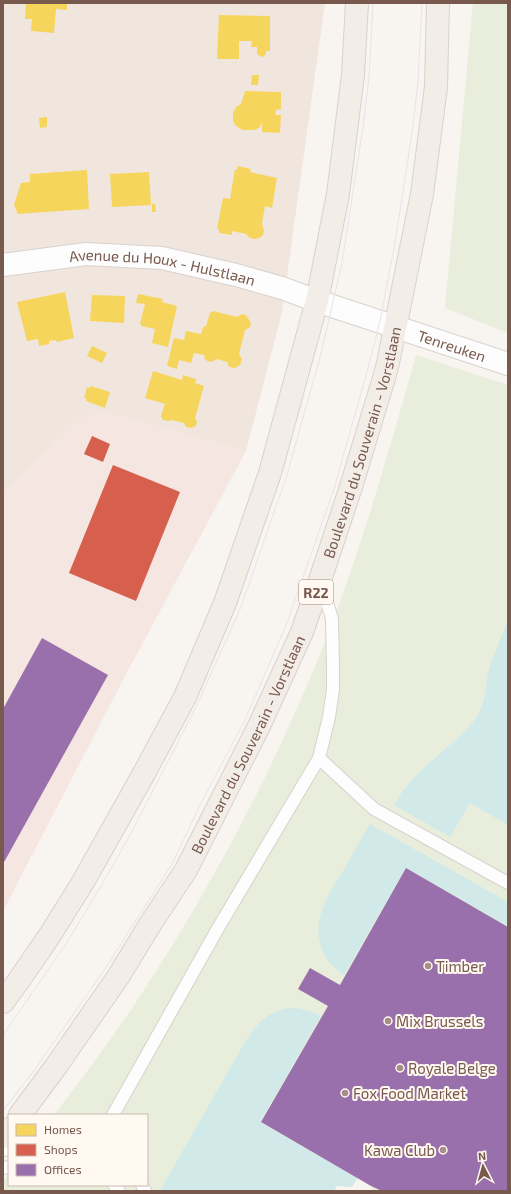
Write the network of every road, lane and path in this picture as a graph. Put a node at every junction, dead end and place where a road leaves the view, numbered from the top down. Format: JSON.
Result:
{"nodes":[{"id":1,"x":357,"y":3,"type":"edge"},
{"id":2,"x":438,"y":3,"type":"edge"},
{"id":3,"x":3,"y":265,"type":"edge"},
{"id":4,"x":317,"y":301,"type":"junction"},
{"id":5,"x":395,"y":326,"type":"junction"},
{"id":6,"x":508,"y":364,"type":"edge"},
{"id":7,"x":320,"y":580,"type":"junction"},
{"id":8,"x":319,"y":758,"type":"junction"},
{"id":9,"x":508,"y":883,"type":"edge"},
{"id":10,"x":3,"y":1002,"type":"edge"},
{"id":11,"x":21,"y":1114,"type":"edge"},
{"id":12,"x":114,"y":1114,"type":"edge"}],
"edges":[{"from":1,"to":4,"type":"main road"},
{"from":2,"to":5,"type":"main road","name":"Boulevard du Souverain - Vorstlaan","number":"R22"},
{"from":3,"to":4,"type":"street","name":"Avenue du Houx - Hulstlaan"},
{"from":4,"to":5,"type":"street","name":"Avenue du Houx - Hulstlaan"},
{"from":4,"to":10,"type":"main road"},
{"from":5,"to":6,"type":"street","name":"Tenreuken"},
{"from":5,"to":7,"type":"main road","name":"Boulevard du Souverain - Vorstlaan","number":"R22"},
{"from":7,"to":8,"type":"lane"},
{"from":7,"to":11,"type":"main road","name":"Boulevard du Souverain - Vorstlaan","number":"R22"},
{"from":8,"to":9,"type":"lane"},
{"from":8,"to":12,"type":"lane"}]}
